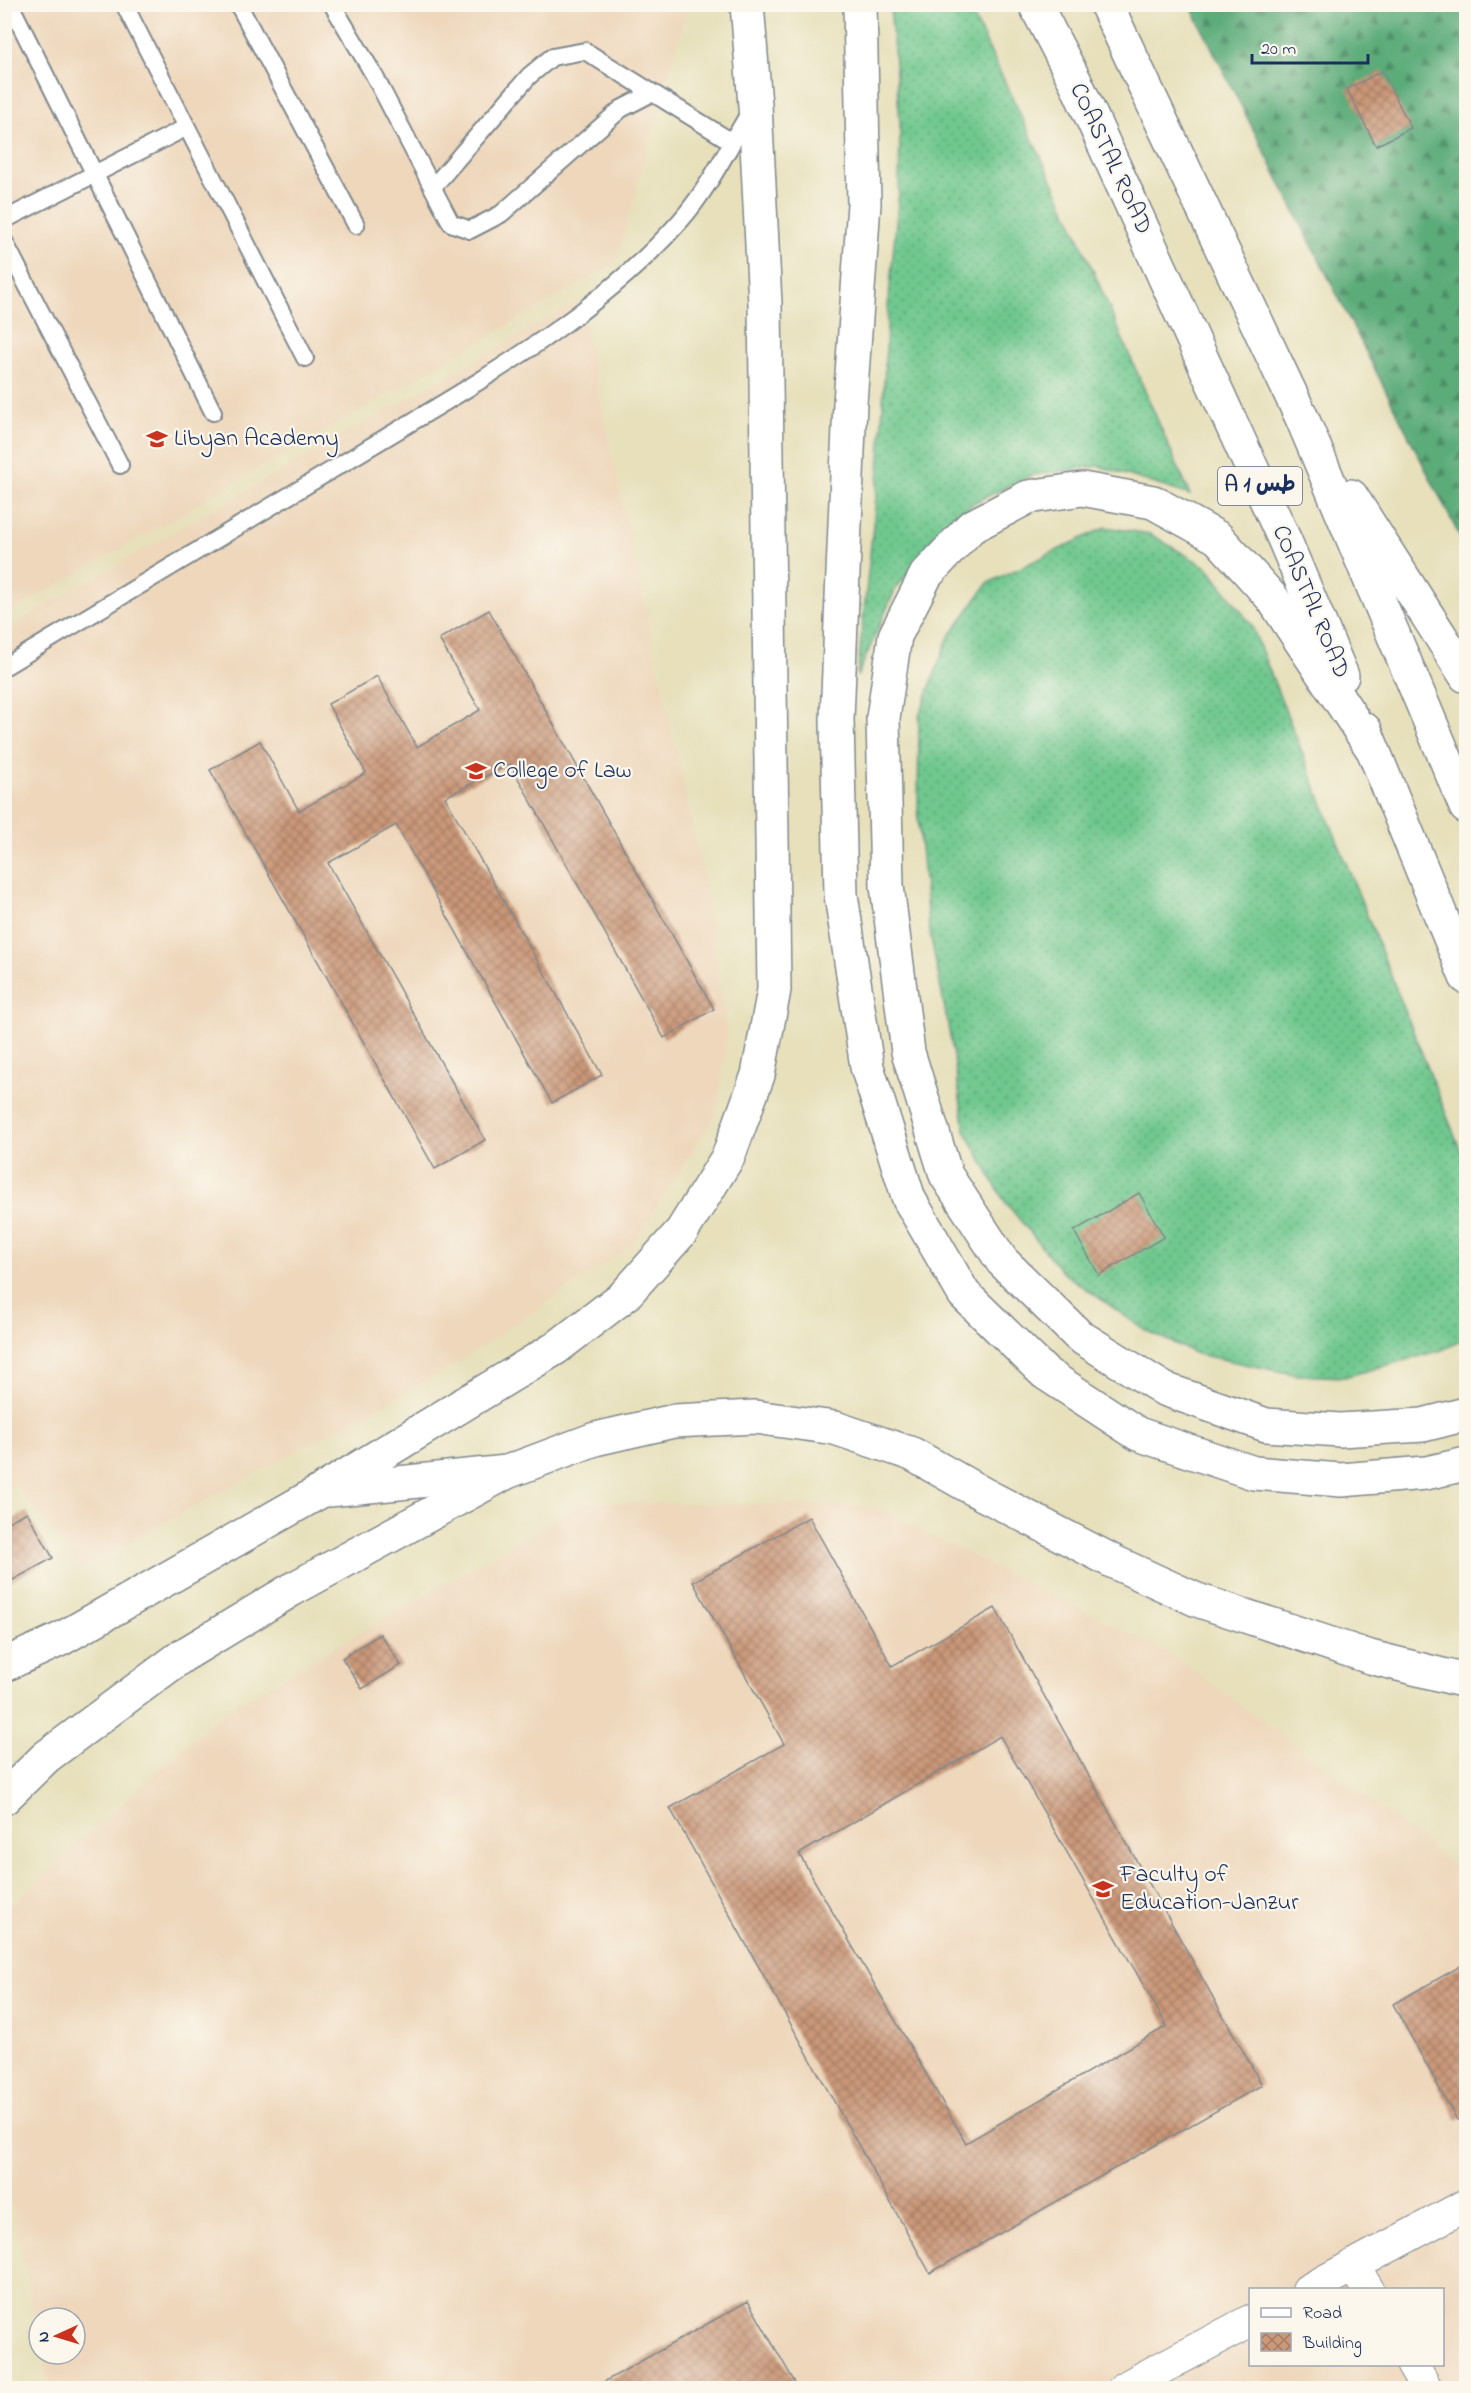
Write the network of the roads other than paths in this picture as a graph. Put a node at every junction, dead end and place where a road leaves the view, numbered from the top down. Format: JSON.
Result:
{"nodes":[{"id":1,"x":10,"y":4,"type":"edge"},
{"id":2,"x":124,"y":4,"type":"edge"},
{"id":3,"x":238,"y":4,"type":"edge"},
{"id":4,"x":332,"y":4,"type":"edge"},
{"id":5,"x":747,"y":4,"type":"edge"},
{"id":6,"x":860,"y":4,"type":"edge"},
{"id":7,"x":1035,"y":4,"type":"edge"},
{"id":8,"x":1106,"y":4,"type":"edge"},
{"id":9,"x":652,"y":93,"type":"junction"},
{"id":10,"x":755,"y":105,"type":"junction"},
{"id":11,"x":187,"y":127,"type":"junction"},
{"id":12,"x":732,"y":142,"type":"junction"},
{"id":13,"x":95,"y":173,"type":"junction"},
{"id":14,"x":433,"y":187,"type":"junction"},
{"id":15,"x":4,"y":220,"type":"edge"},
{"id":16,"x":356,"y":225,"type":"dead end"},
{"id":17,"x":4,"y":241,"type":"edge"},
{"id":18,"x":305,"y":358,"type":"dead end"},
{"id":19,"x":213,"y":412,"type":"dead end"},
{"id":20,"x":1302,"y":418,"type":"junction"},
{"id":21,"x":120,"y":465,"type":"dead end"},
{"id":22,"x":4,"y":667,"type":"edge"},
{"id":23,"x":1467,"y":676,"type":"edge"},
{"id":24,"x":1373,"y":750,"type":"junction"},
{"id":25,"x":1467,"y":807,"type":"edge"},
{"id":26,"x":1467,"y":977,"type":"edge"},
{"id":27,"x":1467,"y":1414,"type":"edge"},
{"id":28,"x":1467,"y":1464,"type":"edge"},
{"id":29,"x":507,"y":1472,"type":"junction"},
{"id":30,"x":321,"y":1491,"type":"junction"},
{"id":31,"x":4,"y":1665,"type":"edge"},
{"id":32,"x":1464,"y":1679,"type":"edge"},
{"id":33,"x":4,"y":1798,"type":"edge"},
{"id":34,"x":1467,"y":2205,"type":"edge"},
{"id":35,"x":1360,"y":2277,"type":"edge"},
{"id":36,"x":1312,"y":2288,"type":"edge"},
{"id":37,"x":1249,"y":2322,"type":"edge"},
{"id":38,"x":1413,"y":2366,"type":"edge"},
{"id":39,"x":1124,"y":2388,"type":"edge"},
{"id":40,"x":1426,"y":2388,"type":"edge"}],
"edges":[{"from":1,"to":13,"type":"lane"},
{"from":2,"to":11,"type":"lane"},
{"from":3,"to":16,"type":"lane"},
{"from":4,"to":14,"type":"lane"},
{"from":5,"to":10,"type":"main road"},
{"from":6,"to":28,"type":"main road"},
{"from":7,"to":24,"type":"main road","name":"COASTAL ROAD","number":"A 1 طس"},
{"from":8,"to":20,"type":"main road","number":"A 1 طس"},
{"from":9,"to":12,"type":"lane"},
{"from":9,"to":14,"type":"lane"},
{"from":9,"to":14,"type":"lane"},
{"from":10,"to":12,"type":"lane"},
{"from":10,"to":30,"type":"main road"},
{"from":11,"to":13,"type":"lane"},
{"from":11,"to":18,"type":"lane"},
{"from":12,"to":22,"type":"lane"},
{"from":13,"to":15,"type":"lane"},
{"from":13,"to":19,"type":"lane"},
{"from":17,"to":21,"type":"lane"},
{"from":20,"to":23,"type":"main road"},
{"from":20,"to":25,"type":"main road","number":"A 1 طس"},
{"from":24,"to":26,"type":"main road","name":"COASTAL ROAD","number":"A 1 طس"},
{"from":24,"to":27,"type":"main road"},
{"from":29,"to":30,"type":"main road"},
{"from":29,"to":32,"type":"main road"},
{"from":29,"to":33,"type":"main road"},
{"from":30,"to":31,"type":"main road"},
{"from":34,"to":35,"type":"street"},
{"from":35,"to":36,"type":"street"},
{"from":37,"to":39,"type":"street"},
{"from":38,"to":40,"type":"street"}]}
